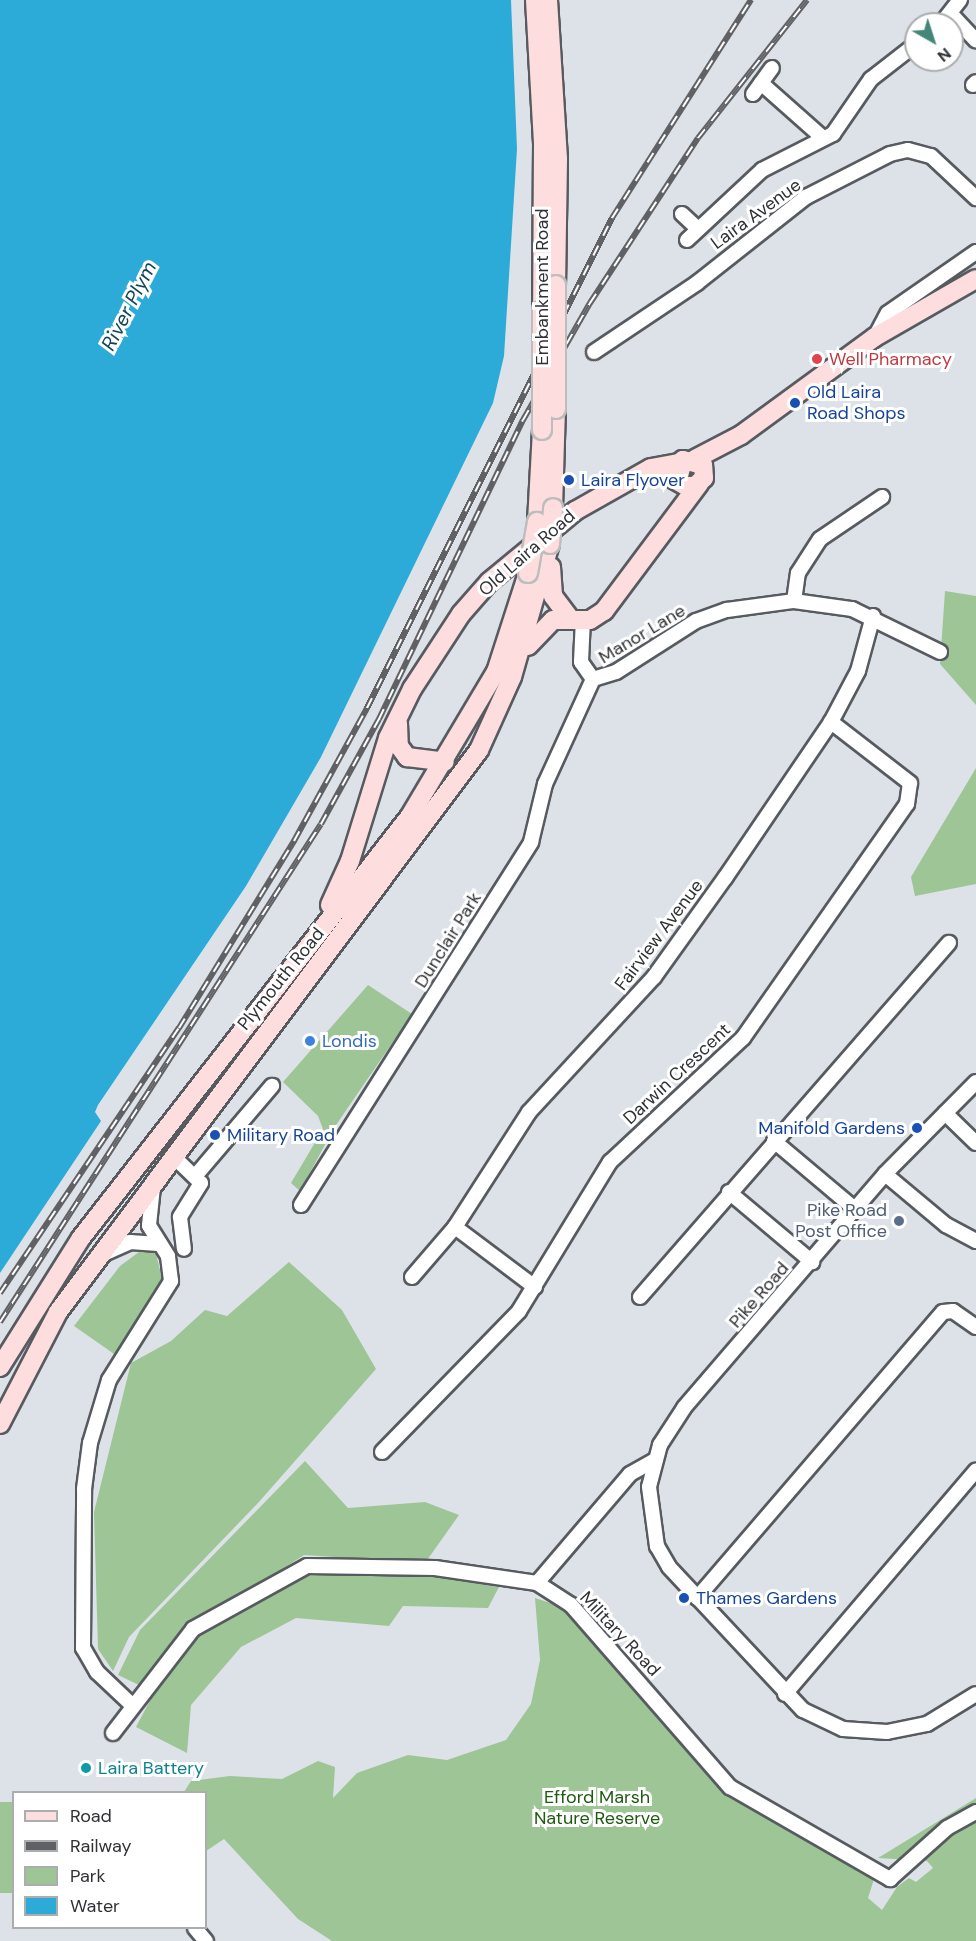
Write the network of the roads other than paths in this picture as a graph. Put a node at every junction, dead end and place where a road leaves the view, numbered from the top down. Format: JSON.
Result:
{"nodes":[{"id":1,"x":535,"y":0,"type":"edge"},
{"id":2,"x":548,"y":0,"type":"edge"},
{"id":3,"x":964,"y":32,"type":"edge"},
{"id":4,"x":976,"y":41,"type":"edge"},
{"id":5,"x":904,"y":53,"type":"edge"},
{"id":6,"x":772,"y":68,"type":"dead end"},
{"id":7,"x":823,"y":138,"type":"junction"},
{"id":8,"x":976,"y":198,"type":"edge"},
{"id":9,"x":682,"y":214,"type":"dead end"},
{"id":10,"x":698,"y":229,"type":"junction"},
{"id":11,"x":687,"y":240,"type":"dead end"},
{"id":12,"x":976,"y":252,"type":"edge"},
{"id":13,"x":976,"y":279,"type":"edge"},
{"id":14,"x":875,"y":337,"type":"junction"},
{"id":15,"x":594,"y":352,"type":"dead end"},
{"id":16,"x":690,"y":474,"type":"junction"},
{"id":17,"x":882,"y":497,"type":"dead end"},
{"id":18,"x":550,"y":546,"type":"junction"},
{"id":19,"x":528,"y":573,"type":"joint"},
{"id":20,"x":794,"y":601,"type":"junction"},
{"id":21,"x":873,"y":616,"type":"junction"},
{"id":22,"x":576,"y":618,"type":"junction"},
{"id":23,"x":940,"y":652,"type":"dead end"},
{"id":24,"x":512,"y":677,"type":"junction"},
{"id":25,"x":593,"y":679,"type":"junction"},
{"id":26,"x":399,"y":715,"type":"junction"},
{"id":27,"x":831,"y":722,"type":"junction"},
{"id":28,"x":446,"y":762,"type":"junction"},
{"id":29,"x":949,"y":943,"type":"dead end"},
{"id":30,"x":252,"y":1014,"type":"junction"},
{"id":31,"x":976,"y":1082,"type":"edge"},
{"id":32,"x":272,"y":1086,"type":"dead end"},
{"id":33,"x":945,"y":1113,"type":"junction"},
{"id":34,"x":774,"y":1141,"type":"junction"},
{"id":35,"x":976,"y":1143,"type":"edge"},
{"id":36,"x":175,"y":1158,"type":"junction"},
{"id":37,"x":197,"y":1174,"type":"junction"},
{"id":38,"x":885,"y":1174,"type":"junction"},
{"id":39,"x":153,"y":1189,"type":"junction"},
{"id":40,"x":729,"y":1192,"type":"junction"},
{"id":41,"x":301,"y":1205,"type":"dead end"},
{"id":42,"x":856,"y":1210,"type":"junction"},
{"id":43,"x":455,"y":1227,"type":"junction"},
{"id":44,"x":976,"y":1241,"type":"edge"},
{"id":45,"x":158,"y":1244,"type":"junction"},
{"id":46,"x":184,"y":1249,"type":"dead end"},
{"id":47,"x":98,"y":1257,"type":"junction"},
{"id":48,"x":812,"y":1262,"type":"junction"},
{"id":49,"x":412,"y":1277,"type":"dead end"},
{"id":50,"x":535,"y":1287,"type":"junction"},
{"id":51,"x":640,"y":1297,"type":"dead end"},
{"id":52,"x":976,"y":1327,"type":"edge"},
{"id":53,"x":0,"y":1368,"type":"edge"},
{"id":54,"x":0,"y":1424,"type":"edge"},
{"id":55,"x":382,"y":1452,"type":"dead end"},
{"id":56,"x":654,"y":1460,"type":"junction"},
{"id":57,"x":976,"y":1470,"type":"edge"},
{"id":58,"x":537,"y":1584,"type":"junction"},
{"id":59,"x":698,"y":1598,"type":"junction"},
{"id":60,"x":785,"y":1694,"type":"junction"},
{"id":61,"x":976,"y":1694,"type":"edge"},
{"id":62,"x":133,"y":1706,"type":"junction"},
{"id":63,"x":113,"y":1733,"type":"dead end"},
{"id":64,"x":976,"y":1812,"type":"edge"},
{"id":65,"x":196,"y":1929,"type":"edge"},
{"id":66,"x":206,"y":1941,"type":"edge"}],
"edges":[{"from":1,"to":19,"type":"main road","name":"Embankment Road","bridge":true},
{"from":2,"to":18,"type":"main road","name":"Embankment Road","bridge":true},
{"from":3,"to":4,"type":"street"},
{"from":5,"to":7,"type":"street"},
{"from":6,"to":7,"type":"street"},
{"from":7,"to":10,"type":"street"},
{"from":8,"to":15,"type":"street","name":"Laira Avenue"},
{"from":9,"to":10,"type":"street"},
{"from":10,"to":11,"type":"street"},
{"from":12,"to":14,"type":"street","name":"Old Laira Road"},
{"from":13,"to":14,"type":"main road","name":"Old Laira Road"},
{"from":14,"to":16,"type":"main road","name":"Old Laira Road"},
{"from":16,"to":22,"type":"main road","name":"Old Laira Road"},
{"from":16,"to":26,"type":"main road","name":"Old Laira Road"},
{"from":17,"to":20,"type":"street"},
{"from":18,"to":22,"type":"main road"},
{"from":18,"to":24,"type":"main road","name":"Plymouth Road"},
{"from":19,"to":28,"type":"main road","name":"Plymouth Road"},
{"from":20,"to":21,"type":"street","name":"Manor Lane"},
{"from":20,"to":25,"type":"street","name":"Manor Lane"},
{"from":21,"to":23,"type":"street","name":"Manor Lane"},
{"from":21,"to":27,"type":"street","name":"Fairview Avenue"},
{"from":22,"to":24,"type":"main road","name":"Old Laira Road"},
{"from":22,"to":25,"type":"street","name":"Manor Lane"},
{"from":24,"to":36,"type":"main road","name":"Plymouth Road"},
{"from":25,"to":41,"type":"street","name":"Dunclair Park"},
{"from":26,"to":28,"type":"main road"},
{"from":26,"to":30,"type":"main road","name":"Old Laira Road"},
{"from":27,"to":43,"type":"street","name":"Fairview Avenue"},
{"from":27,"to":50,"type":"street","name":"Darwin Crescent"},
{"from":28,"to":30,"type":"main road","name":"Plymouth Road"},
{"from":29,"to":34,"type":"street"},
{"from":30,"to":53,"type":"main road","name":"Plymouth Road"},
{"from":31,"to":33,"type":"street","name":"Pike Road"},
{"from":32,"to":37,"type":"street"},
{"from":33,"to":35,"type":"street"},
{"from":33,"to":38,"type":"street","name":"Pike Road"},
{"from":34,"to":40,"type":"street"},
{"from":34,"to":42,"type":"street"},
{"from":36,"to":37,"type":"street"},
{"from":36,"to":39,"type":"main road","name":"Plymouth Road"},
{"from":37,"to":46,"type":"street"},
{"from":38,"to":42,"type":"street","name":"Pike Road"},
{"from":38,"to":44,"type":"street"},
{"from":39,"to":45,"type":"street"},
{"from":39,"to":47,"type":"main road","name":"Plymouth Road"},
{"from":40,"to":48,"type":"street"},
{"from":40,"to":51,"type":"street"},
{"from":42,"to":48,"type":"street","name":"Pike Road"},
{"from":43,"to":49,"type":"street","name":"Fairview Avenue"},
{"from":43,"to":50,"type":"street"},
{"from":45,"to":47,"type":"street"},
{"from":45,"to":62,"type":"street"},
{"from":47,"to":54,"type":"main road","name":"Plymouth Road"},
{"from":48,"to":56,"type":"street","name":"Pike Road"},
{"from":50,"to":55,"type":"street","name":"Darwin Crescent"},
{"from":52,"to":59,"type":"street"},
{"from":56,"to":58,"type":"street","name":"Pike Road"},
{"from":56,"to":59,"type":"street","name":"Pike Road"},
{"from":57,"to":60,"type":"street"},
{"from":58,"to":62,"type":"street","name":"Military Road"},
{"from":58,"to":64,"type":"street","name":"Military Road"},
{"from":59,"to":60,"type":"street"},
{"from":60,"to":61,"type":"street"},
{"from":62,"to":63,"type":"street","name":"Military Road"},
{"from":65,"to":66,"type":"street"}]}
